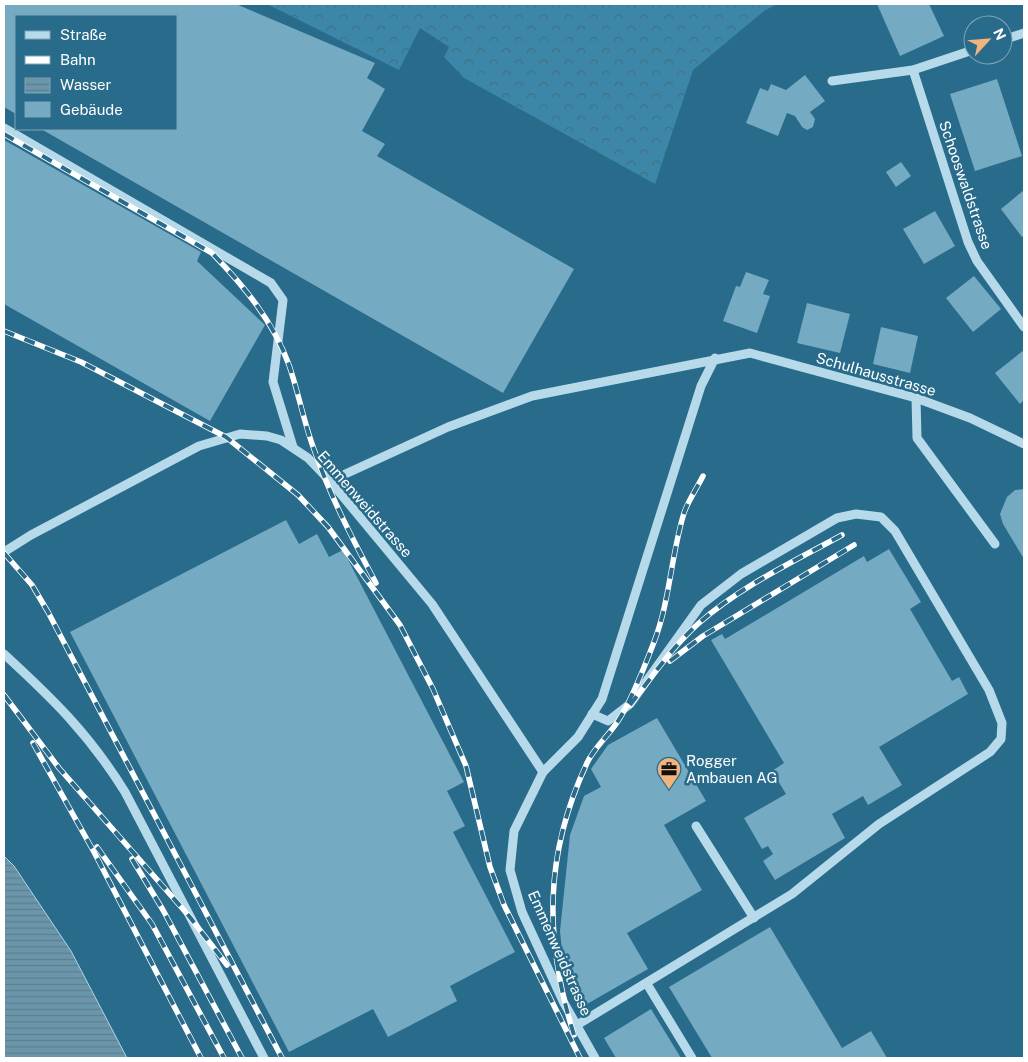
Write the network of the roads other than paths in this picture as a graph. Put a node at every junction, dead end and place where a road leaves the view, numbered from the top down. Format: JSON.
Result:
{"nodes":[{"id":1,"x":963,"y":53,"type":"edge"},
{"id":2,"x":913,"y":70,"type":"junction"},
{"id":3,"x":832,"y":81,"type":"dead end"},
{"id":4,"x":4,"y":128,"type":"edge"},
{"id":5,"x":1024,"y":327,"type":"edge"},
{"id":6,"x":715,"y":358,"type":"junction"},
{"id":7,"x":916,"y":398,"type":"junction"},
{"id":8,"x":1024,"y":444,"type":"edge"},
{"id":9,"x":293,"y":447,"type":"junction"},
{"id":10,"x":330,"y":481,"type":"junction"},
{"id":11,"x":995,"y":544,"type":"dead end"},
{"id":12,"x":5,"y":548,"type":"edge"},
{"id":13,"x":4,"y":654,"type":"edge"},
{"id":14,"x":592,"y":714,"type":"junction"},
{"id":15,"x":543,"y":772,"type":"junction"},
{"id":16,"x":696,"y":826,"type":"dead end"},
{"id":17,"x":754,"y":918,"type":"junction"},
{"id":18,"x":647,"y":984,"type":"junction"},
{"id":19,"x":577,"y":1024,"type":"junction"},
{"id":20,"x":264,"y":1058,"type":"edge"},
{"id":21,"x":595,"y":1058,"type":"edge"},
{"id":22,"x":692,"y":1058,"type":"edge"}],
"edges":[{"from":1,"to":2,"type":"street"},
{"from":2,"to":3,"type":"street"},
{"from":2,"to":5,"type":"street","name":"Schooswaldstrasse"},
{"from":4,"to":9,"type":"street"},
{"from":6,"to":7,"type":"street","name":"Schulhausstrasse"},
{"from":6,"to":10,"type":"street","name":"Schulhausstrasse"},
{"from":6,"to":14,"type":"street","name":"Emmenweidstrasse"},
{"from":7,"to":8,"type":"street","name":"Schulhausstrasse"},
{"from":7,"to":11,"type":"street"},
{"from":9,"to":10,"type":"street","name":"Emmenweidstrasse"},
{"from":9,"to":12,"type":"street","name":"Emmenweidstrasse"},
{"from":10,"to":15,"type":"street","name":"Emmenweidstrasse"},
{"from":13,"to":20,"type":"street"},
{"from":14,"to":15,"type":"street","name":"Emmenweidstrasse"},
{"from":14,"to":17,"type":"street"},
{"from":15,"to":19,"type":"street","name":"Emmenweidstrasse"},
{"from":16,"to":17,"type":"street"},
{"from":17,"to":18,"type":"street"},
{"from":18,"to":19,"type":"street"},
{"from":18,"to":22,"type":"street"},
{"from":19,"to":21,"type":"street","name":"Emmenweidstrasse"}]}
